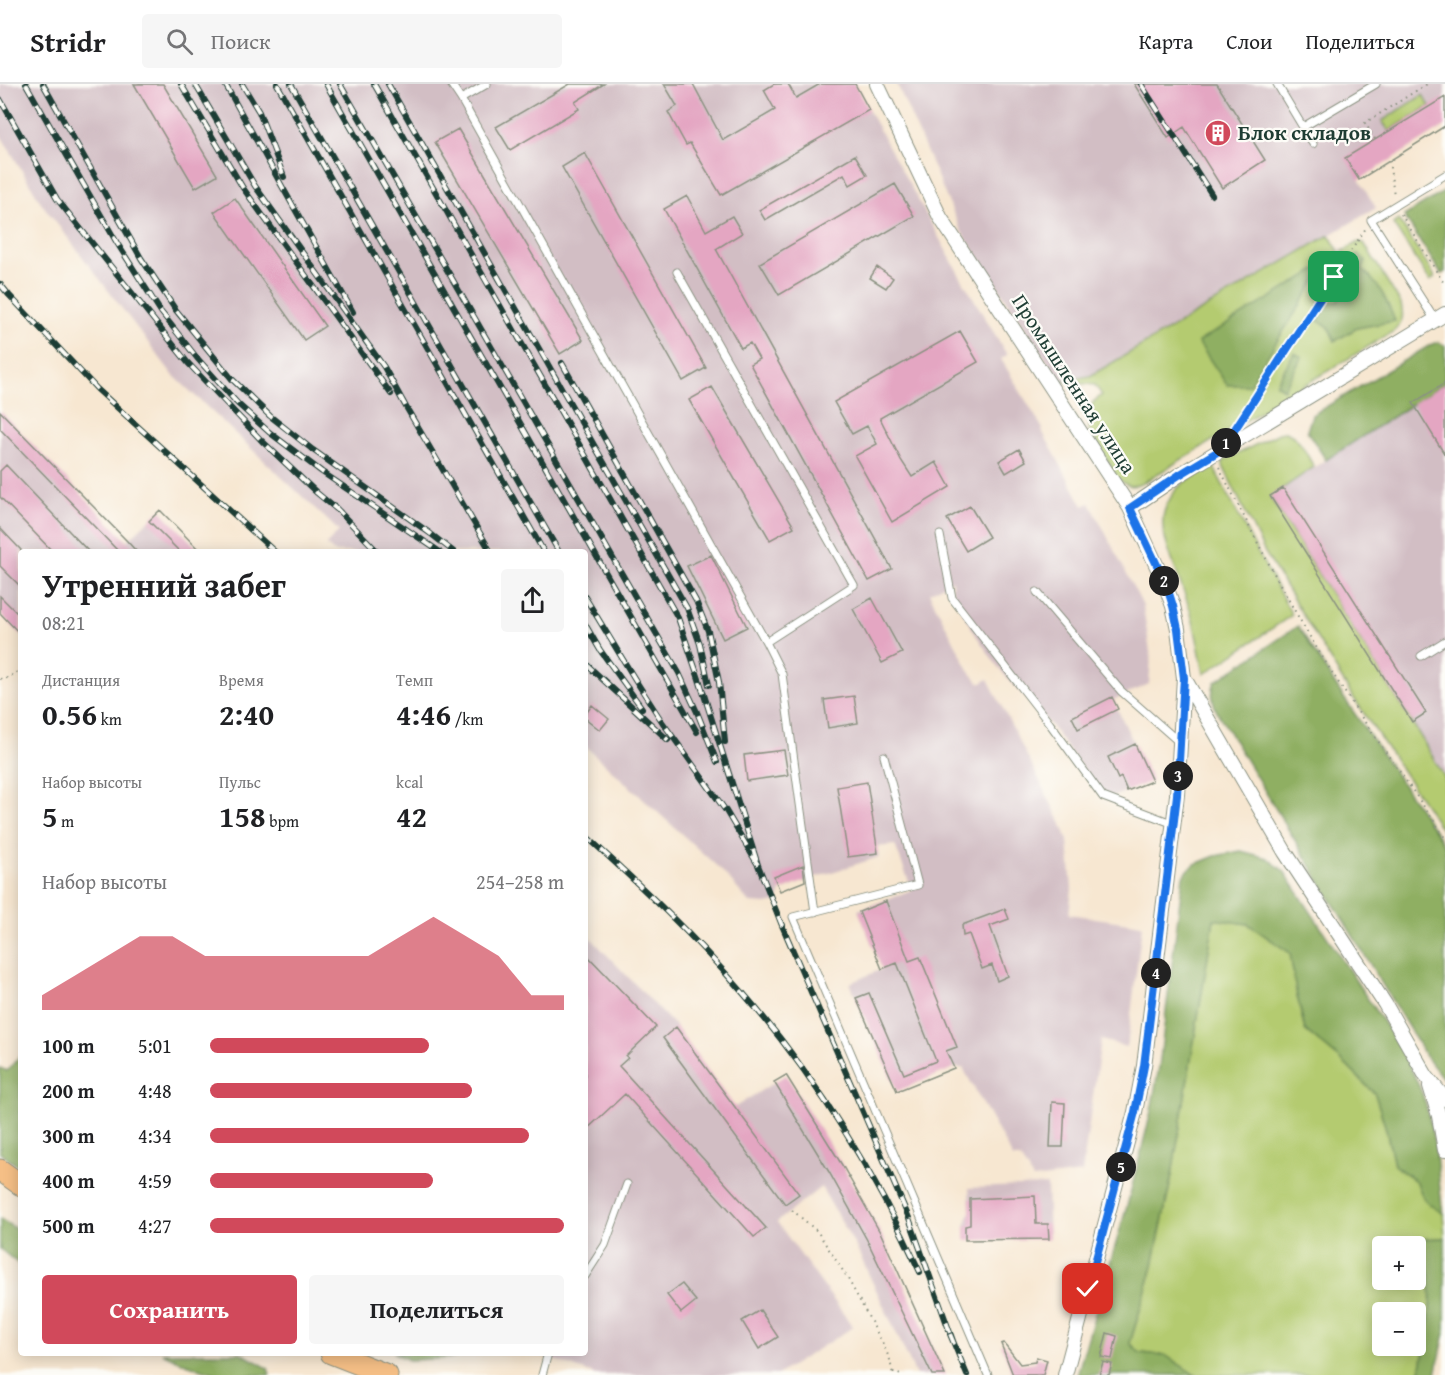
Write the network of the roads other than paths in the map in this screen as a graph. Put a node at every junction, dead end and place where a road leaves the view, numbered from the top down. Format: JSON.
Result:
{"nodes":[{"id":1,"x":451,"y":84,"type":"edge"},
{"id":2,"x":487,"y":84,"type":"edge"},
{"id":3,"x":877,"y":84,"type":"edge"},
{"id":4,"x":1277,"y":84,"type":"edge"},
{"id":5,"x":1376,"y":84,"type":"edge"},
{"id":6,"x":461,"y":99,"type":"junction"},
{"id":7,"x":1303,"y":127,"type":"junction"},
{"id":8,"x":1313,"y":144,"type":"dead end"},
{"id":9,"x":1445,"y":175,"type":"edge"},
{"id":10,"x":676,"y":272,"type":"dead end"},
{"id":11,"x":1440,"y":317,"type":"edge"},
{"id":12,"x":1130,"y":508,"type":"junction"},
{"id":13,"x":940,"y":535,"type":"dead end"},
{"id":14,"x":1038,"y":592,"type":"dead end"},
{"id":15,"x":1445,"y":641,"type":"edge"},
{"id":16,"x":766,"y":642,"type":"junction"},
{"id":17,"x":1421,"y":656,"type":"dead end"},
{"id":18,"x":1184,"y":678,"type":"junction"},
{"id":19,"x":1180,"y":744,"type":"junction"},
{"id":20,"x":884,"y":756,"type":"dead end"},
{"id":21,"x":1174,"y":824,"type":"junction"},
{"id":22,"x":815,"y":912,"type":"junction"},
{"id":23,"x":1426,"y":1076,"type":"junction"},
{"id":24,"x":1445,"y":1099,"type":"edge"},
{"id":25,"x":1445,"y":1150,"type":"edge"},
{"id":26,"x":0,"y":1170,"type":"edge"},
{"id":27,"x":18,"y":1183,"type":"edge"},
{"id":28,"x":627,"y":1184,"type":"dead end"},
{"id":29,"x":588,"y":1272,"type":"edge"},
{"id":30,"x":339,"y":1356,"type":"edge"},
{"id":31,"x":547,"y":1356,"type":"edge"},
{"id":32,"x":387,"y":1375,"type":"edge"},
{"id":33,"x":543,"y":1375,"type":"edge"},
{"id":34,"x":988,"y":1375,"type":"edge"},
{"id":35,"x":1065,"y":1375,"type":"edge"}],
"edges":[{"from":1,"to":6,"type":"lane"},
{"from":2,"to":6,"type":"lane"},
{"from":3,"to":12,"type":"street","name":"Промышленная улица"},
{"from":4,"to":7,"type":"lane"},
{"from":5,"to":7,"type":"lane"},
{"from":6,"to":16,"type":"lane"},
{"from":7,"to":8,"type":"lane"},
{"from":9,"to":11,"type":"lane"},
{"from":10,"to":16,"type":"lane"},
{"from":11,"to":12,"type":"street","name":"Промышленная улица"},
{"from":12,"to":18,"type":"street"},
{"from":13,"to":21,"type":"lane"},
{"from":14,"to":19,"type":"lane"},
{"from":15,"to":17,"type":"lane"},
{"from":16,"to":22,"type":"lane"},
{"from":18,"to":19,"type":"street"},
{"from":18,"to":23,"type":"street"},
{"from":19,"to":21,"type":"street"},
{"from":20,"to":22,"type":"lane"},
{"from":21,"to":35,"type":"street"},
{"from":22,"to":34,"type":"lane"},
{"from":23,"to":24,"type":"street"},
{"from":23,"to":25,"type":"street"},
{"from":26,"to":27,"type":"main road"},
{"from":28,"to":29,"type":"lane"},
{"from":30,"to":32,"type":"main road"},
{"from":31,"to":33,"type":"lane"}]}
